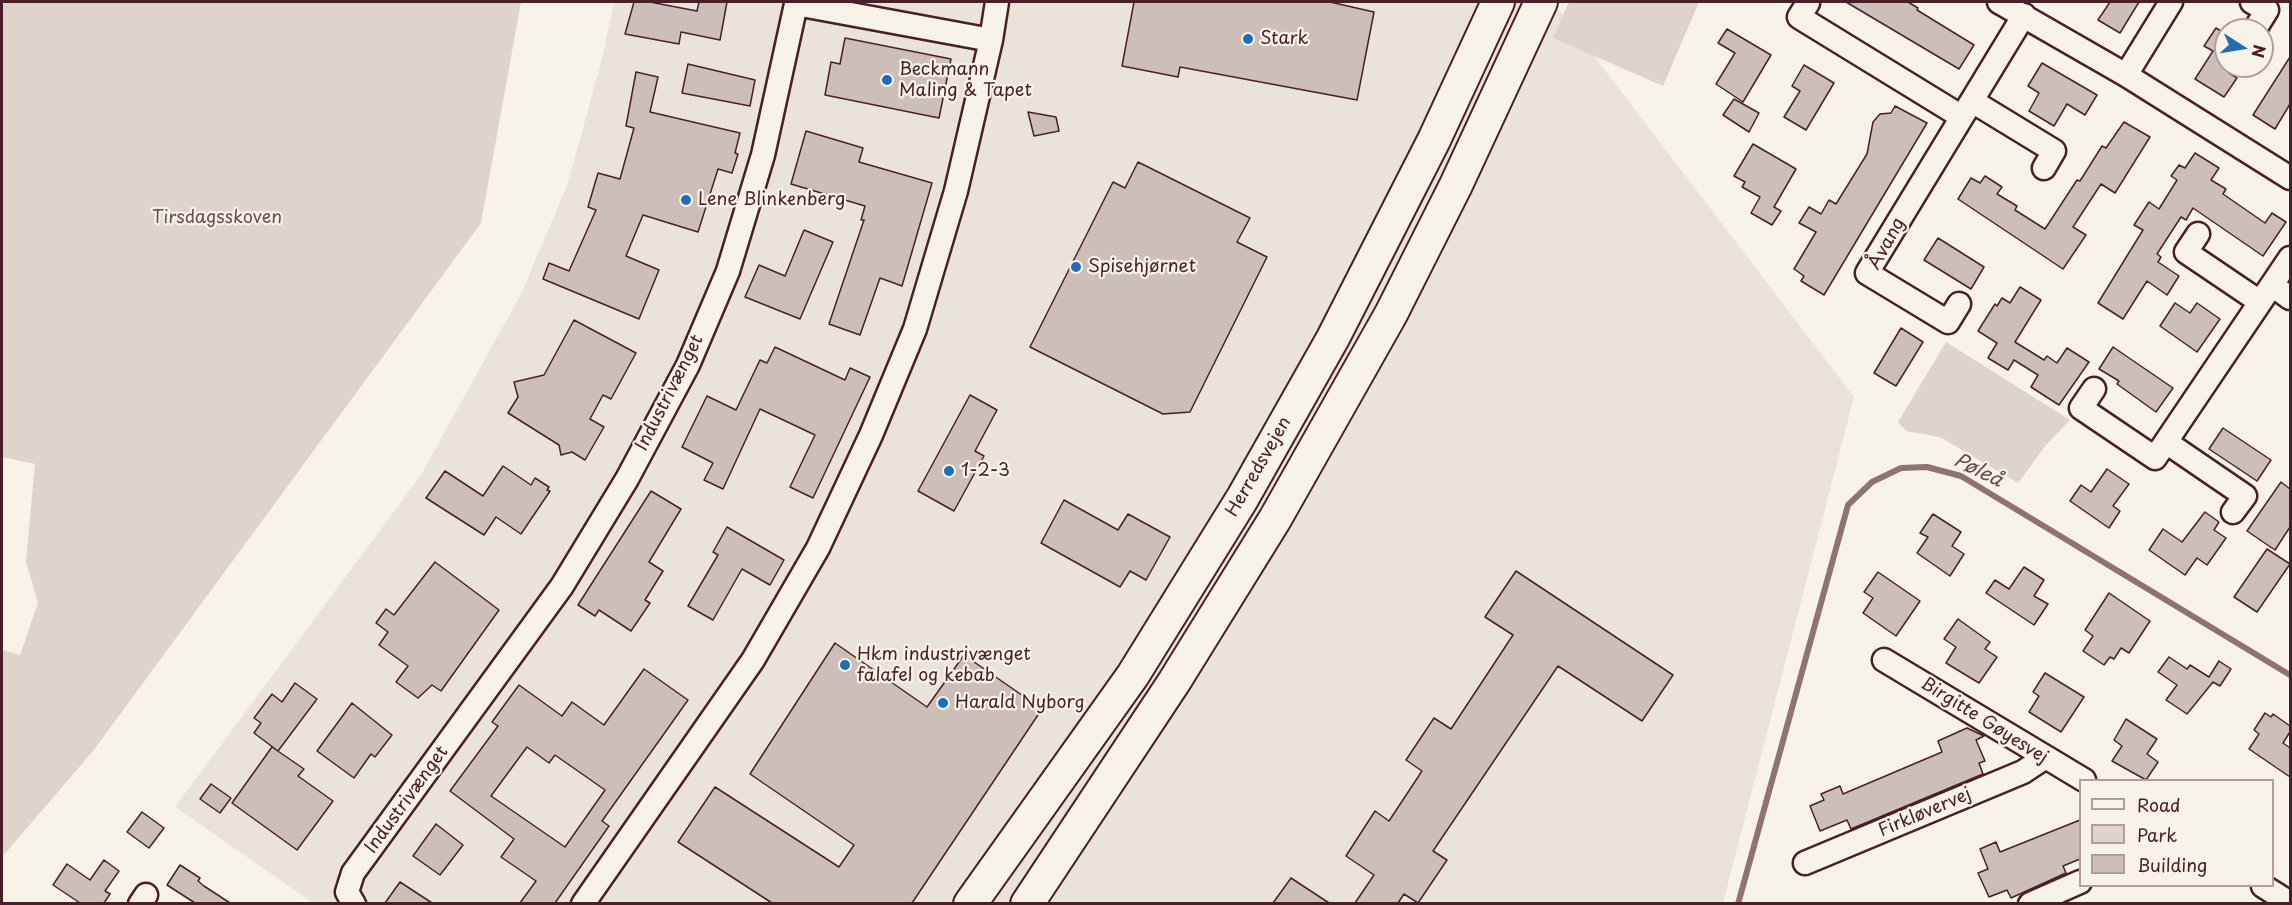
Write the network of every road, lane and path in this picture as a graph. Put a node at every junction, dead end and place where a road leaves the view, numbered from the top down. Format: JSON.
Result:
{"nodes":[{"id":1,"x":997,"y":2,"type":"edge"},
{"id":2,"x":1497,"y":2,"type":"edge"},
{"id":3,"x":1541,"y":2,"type":"edge"},
{"id":4,"x":1999,"y":2,"type":"edge"},
{"id":5,"x":2171,"y":2,"type":"edge"},
{"id":6,"x":2252,"y":2,"type":"edge"},
{"id":7,"x":1808,"y":3,"type":"edge"},
{"id":8,"x":2024,"y":15,"type":"junction"},
{"id":9,"x":2262,"y":18,"type":"edge"},
{"id":10,"x":991,"y":40,"type":"junction"},
{"id":11,"x":2126,"y":75,"type":"junction"},
{"id":12,"x":1967,"y":109,"type":"junction"},
{"id":13,"x":2044,"y":168,"type":"dead end"},
{"id":14,"x":2290,"y":178,"type":"edge"},
{"id":15,"x":2198,"y":234,"type":"dead end"},
{"id":16,"x":2290,"y":258,"type":"edge"},
{"id":17,"x":2266,"y":294,"type":"junction"},
{"id":18,"x":2290,"y":298,"type":"edge"},
{"id":19,"x":1959,"y":304,"type":"dead end"},
{"id":20,"x":2094,"y":389,"type":"dead end"},
{"id":21,"x":2166,"y":442,"type":"junction"},
{"id":22,"x":2233,"y":512,"type":"dead end"},
{"id":23,"x":1884,"y":660,"type":"dead end"},
{"id":24,"x":2044,"y":758,"type":"junction"},
{"id":25,"x":2082,"y":779,"type":"edge"},
{"id":26,"x":1805,"y":863,"type":"dead end"},
{"id":27,"x":2079,"y":882,"type":"edge"},
{"id":28,"x":2266,"y":887,"type":"edge"},
{"id":29,"x":354,"y":903,"type":"edge"},
{"id":30,"x":583,"y":903,"type":"edge"},
{"id":31,"x":970,"y":903,"type":"edge"},
{"id":32,"x":1027,"y":903,"type":"edge"},
{"id":33,"x":2030,"y":903,"type":"edge"},
{"id":34,"x":2290,"y":903,"type":"edge"}],
"edges":[{"from":1,"to":10,"type":"street"},
{"from":2,"to":31,"type":"street","name":"Herredsvejen"},
{"from":3,"to":32,"type":"street"},
{"from":4,"to":8,"type":"street"},
{"from":5,"to":11,"type":"street"},
{"from":6,"to":9,"type":"street"},
{"from":7,"to":12,"type":"street"},
{"from":8,"to":11,"type":"street"},
{"from":8,"to":12,"type":"street","name":"Åvang"},
{"from":10,"to":29,"type":"street","name":"Industrivænget"},
{"from":10,"to":30,"type":"street"},
{"from":11,"to":14,"type":"street"},
{"from":12,"to":13,"type":"street"},
{"from":12,"to":19,"type":"street","name":"Åvang"},
{"from":15,"to":17,"type":"street"},
{"from":16,"to":17,"type":"street"},
{"from":17,"to":18,"type":"street"},
{"from":17,"to":21,"type":"street"},
{"from":20,"to":21,"type":"street"},
{"from":21,"to":22,"type":"street"},
{"from":23,"to":24,"type":"street","name":"Birgitte Gøyesvej"},
{"from":24,"to":25,"type":"street","name":"Birgitte Gøyesvej"},
{"from":24,"to":26,"type":"street","name":"Firkløvervej"},
{"from":27,"to":33,"type":"street"},
{"from":28,"to":34,"type":"street"}]}
